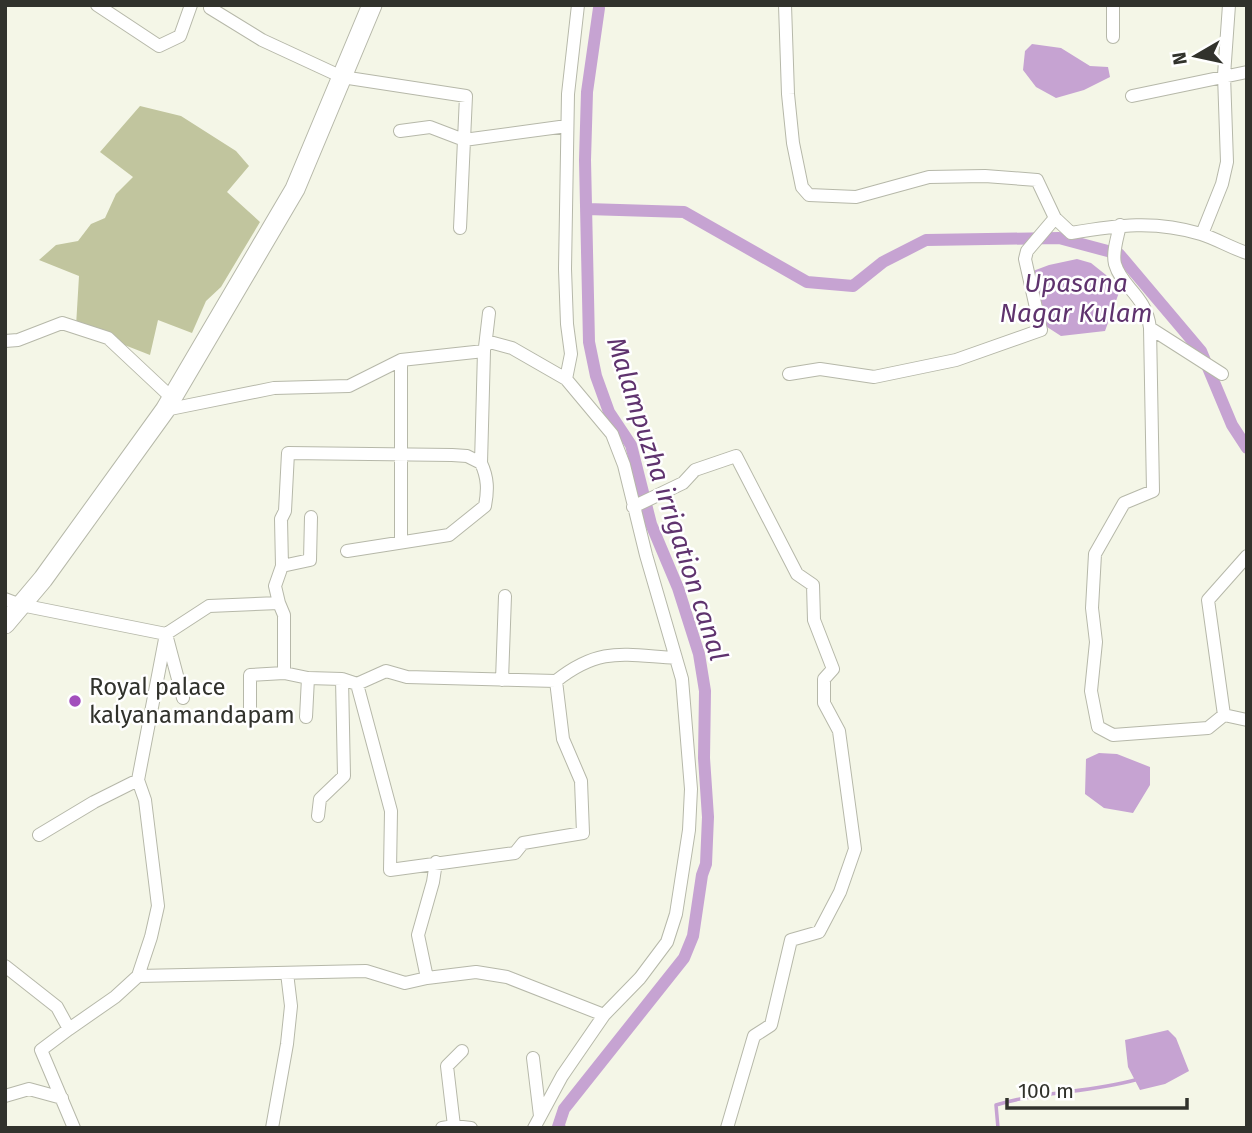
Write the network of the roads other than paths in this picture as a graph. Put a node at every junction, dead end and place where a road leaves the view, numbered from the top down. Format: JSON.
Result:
{"nodes":[{"id":1,"x":97,"y":5,"type":"edge"},
{"id":2,"x":191,"y":5,"type":"edge"},
{"id":3,"x":372,"y":5,"type":"edge"},
{"id":4,"x":578,"y":5,"type":"edge"},
{"id":5,"x":785,"y":5,"type":"edge"},
{"id":6,"x":1113,"y":5,"type":"edge"},
{"id":7,"x":1228,"y":5,"type":"edge"},
{"id":8,"x":209,"y":6,"type":"edge"},
{"id":9,"x":1113,"y":37,"type":"dead end"},
{"id":10,"x":1247,"y":72,"type":"edge"},
{"id":11,"x":1224,"y":75,"type":"junction"},
{"id":12,"x":342,"y":77,"type":"junction"},
{"id":13,"x":1132,"y":96,"type":"dead end"},
{"id":14,"x":567,"y":126,"type":"junction"},
{"id":15,"x":400,"y":131,"type":"dead end"},
{"id":16,"x":464,"y":140,"type":"junction"},
{"id":17,"x":1055,"y":218,"type":"junction"},
{"id":18,"x":1120,"y":225,"type":"junction"},
{"id":19,"x":460,"y":228,"type":"dead end"},
{"id":20,"x":1202,"y":234,"type":"junction"},
{"id":21,"x":1247,"y":253,"type":"edge"},
{"id":22,"x":489,"y":313,"type":"dead end"},
{"id":23,"x":1150,"y":328,"type":"junction"},
{"id":24,"x":5,"y":341,"type":"edge"},
{"id":25,"x":485,"y":346,"type":"junction"},
{"id":26,"x":401,"y":360,"type":"junction"},
{"id":27,"x":789,"y":374,"type":"dead end"},
{"id":28,"x":1222,"y":374,"type":"dead end"},
{"id":29,"x":566,"y":379,"type":"junction"},
{"id":30,"x":168,"y":404,"type":"junction"},
{"id":31,"x":402,"y":455,"type":"junction"},
{"id":32,"x":481,"y":463,"type":"junction"},
{"id":33,"x":639,"y":504,"type":"junction"},
{"id":34,"x":312,"y":517,"type":"dead end"},
{"id":35,"x":401,"y":542,"type":"junction"},
{"id":36,"x":347,"y":551,"type":"dead end"},
{"id":37,"x":1246,"y":559,"type":"edge"},
{"id":38,"x":282,"y":566,"type":"junction"},
{"id":39,"x":505,"y":596,"type":"dead end"},
{"id":40,"x":13,"y":602,"type":"edge"},
{"id":41,"x":279,"y":603,"type":"junction"},
{"id":42,"x":5,"y":624,"type":"edge"},
{"id":43,"x":166,"y":635,"type":"junction"},
{"id":44,"x":676,"y":658,"type":"junction"},
{"id":45,"x":284,"y":673,"type":"junction"},
{"id":46,"x":308,"y":678,"type":"junction"},
{"id":47,"x":342,"y":679,"type":"junction"},
{"id":48,"x":502,"y":680,"type":"junction"},
{"id":49,"x":556,"y":681,"type":"junction"},
{"id":50,"x":357,"y":684,"type":"junction"},
{"id":51,"x":183,"y":698,"type":"dead end"},
{"id":52,"x":1224,"y":715,"type":"junction"},
{"id":53,"x":306,"y":717,"type":"dead end"},
{"id":54,"x":250,"y":718,"type":"dead end"},
{"id":55,"x":1247,"y":720,"type":"edge"},
{"id":56,"x":138,"y":780,"type":"junction"},
{"id":57,"x":318,"y":816,"type":"dead end"},
{"id":58,"x":38,"y":835,"type":"dead end"},
{"id":59,"x":436,"y":862,"type":"junction"},
{"id":60,"x":5,"y":966,"type":"edge"},
{"id":61,"x":287,"y":973,"type":"junction"},
{"id":62,"x":138,"y":976,"type":"junction"},
{"id":63,"x":427,"y":978,"type":"junction"},
{"id":64,"x":604,"y":1015,"type":"junction"},
{"id":65,"x":69,"y":1029,"type":"junction"},
{"id":66,"x":462,"y":1051,"type":"dead end"},
{"id":67,"x":533,"y":1058,"type":"dead end"},
{"id":68,"x":5,"y":1096,"type":"edge"},
{"id":69,"x":62,"y":1098,"type":"junction"},
{"id":70,"x":537,"y":1122,"type":"edge"},
{"id":71,"x":448,"y":1127,"type":"edge"},
{"id":72,"x":74,"y":1128,"type":"edge"},
{"id":73,"x":272,"y":1128,"type":"edge"},
{"id":74,"x":471,"y":1128,"type":"edge"},
{"id":75,"x":727,"y":1128,"type":"edge"}],
"edges":[{"from":1,"to":2,"type":"street"},
{"from":3,"to":12,"type":"main road"},
{"from":4,"to":14,"type":"street"},
{"from":5,"to":17,"type":"street"},
{"from":6,"to":9,"type":"street"},
{"from":7,"to":11,"type":"street"},
{"from":8,"to":12,"type":"street"},
{"from":10,"to":11,"type":"street"},
{"from":11,"to":13,"type":"street"},
{"from":11,"to":20,"type":"street"},
{"from":12,"to":16,"type":"street"},
{"from":12,"to":30,"type":"main road"},
{"from":14,"to":16,"type":"street"},
{"from":14,"to":29,"type":"street"},
{"from":15,"to":16,"type":"street"},
{"from":16,"to":19,"type":"street"},
{"from":17,"to":18,"type":"street"},
{"from":17,"to":27,"type":"street"},
{"from":18,"to":20,"type":"street"},
{"from":18,"to":23,"type":"street"},
{"from":20,"to":21,"type":"street"},
{"from":22,"to":25,"type":"street"},
{"from":23,"to":28,"type":"street"},
{"from":23,"to":52,"type":"street"},
{"from":24,"to":30,"type":"street"},
{"from":25,"to":26,"type":"street"},
{"from":25,"to":29,"type":"street"},
{"from":25,"to":32,"type":"street"},
{"from":26,"to":30,"type":"street"},
{"from":26,"to":31,"type":"street"},
{"from":29,"to":33,"type":"street"},
{"from":30,"to":40,"type":"main road"},
{"from":31,"to":32,"type":"street"},
{"from":31,"to":35,"type":"street"},
{"from":31,"to":38,"type":"street"},
{"from":32,"to":35,"type":"street"},
{"from":33,"to":44,"type":"street"},
{"from":33,"to":75,"type":"street"},
{"from":34,"to":38,"type":"street"},
{"from":35,"to":36,"type":"street"},
{"from":37,"to":52,"type":"street"},
{"from":38,"to":41,"type":"street"},
{"from":39,"to":48,"type":"street"},
{"from":40,"to":42,"type":"main road"},
{"from":40,"to":43,"type":"street"},
{"from":41,"to":43,"type":"street"},
{"from":41,"to":45,"type":"street"},
{"from":43,"to":51,"type":"street"},
{"from":43,"to":56,"type":"street"},
{"from":44,"to":49,"type":"street"},
{"from":44,"to":64,"type":"street"},
{"from":45,"to":46,"type":"street"},
{"from":45,"to":54,"type":"street"},
{"from":46,"to":47,"type":"street"},
{"from":46,"to":53,"type":"street"},
{"from":47,"to":50,"type":"street"},
{"from":47,"to":57,"type":"street"},
{"from":48,"to":49,"type":"street"},
{"from":48,"to":50,"type":"street"},
{"from":49,"to":59,"type":"street"},
{"from":50,"to":59,"type":"street"},
{"from":52,"to":55,"type":"street"},
{"from":56,"to":58,"type":"street"},
{"from":56,"to":62,"type":"street"},
{"from":59,"to":63,"type":"street"},
{"from":60,"to":65,"type":"street"},
{"from":61,"to":62,"type":"street"},
{"from":61,"to":63,"type":"street"},
{"from":61,"to":73,"type":"street"},
{"from":62,"to":65,"type":"street"},
{"from":63,"to":64,"type":"street"},
{"from":64,"to":70,"type":"street"},
{"from":65,"to":69,"type":"street"},
{"from":66,"to":71,"type":"street"},
{"from":67,"to":70,"type":"street"},
{"from":68,"to":69,"type":"street"},
{"from":69,"to":72,"type":"street"},
{"from":71,"to":74,"type":"street"}]}
